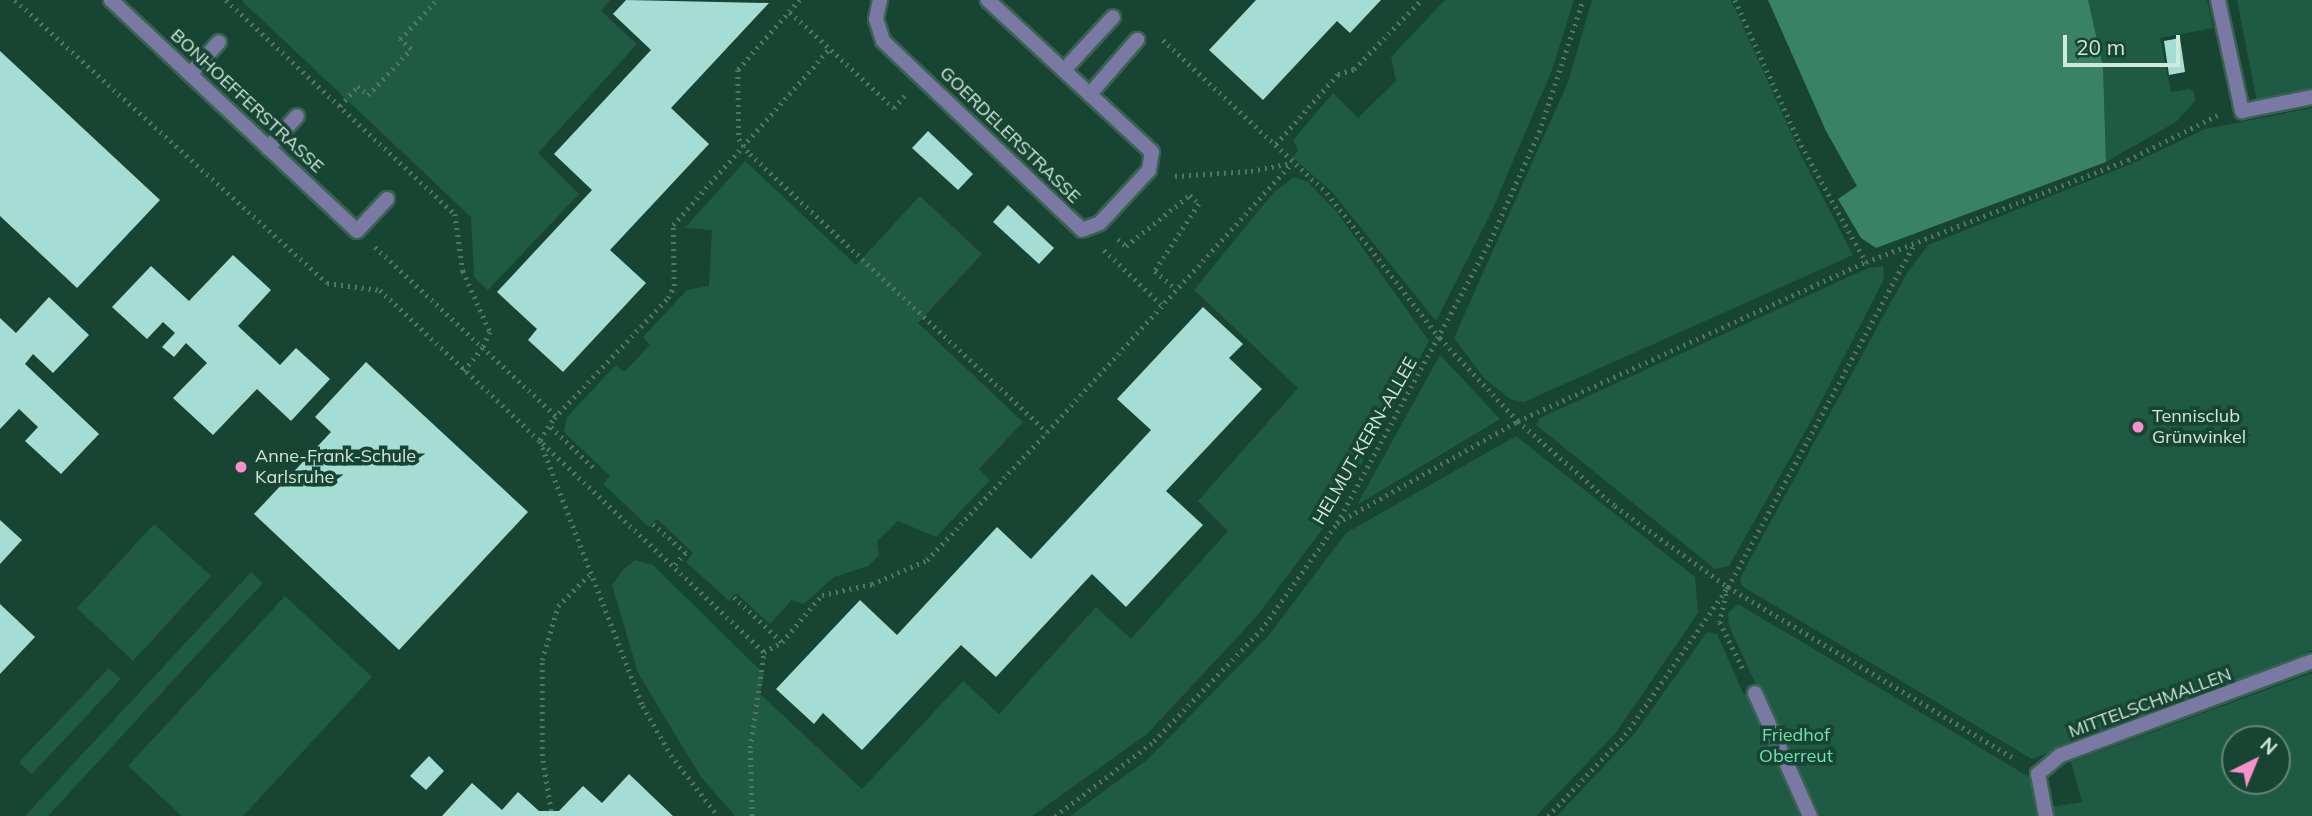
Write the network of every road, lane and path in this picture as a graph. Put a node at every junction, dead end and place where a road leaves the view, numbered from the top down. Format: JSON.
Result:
{"nodes":[{"id":1,"x":15,"y":0,"type":"edge"},
{"id":2,"x":111,"y":0,"type":"edge"},
{"id":3,"x":437,"y":0,"type":"edge"},
{"id":4,"x":800,"y":0,"type":"edge"},
{"id":5,"x":880,"y":0,"type":"edge"},
{"id":6,"x":988,"y":0,"type":"edge"},
{"id":7,"x":1421,"y":0,"type":"edge"},
{"id":8,"x":1583,"y":0,"type":"edge"},
{"id":9,"x":1735,"y":0,"type":"edge"},
{"id":10,"x":2218,"y":0,"type":"edge"},
{"id":11,"x":790,"y":12,"type":"junction"},
{"id":12,"x":1113,"y":17,"type":"dead end"},
{"id":13,"x":1159,"y":36,"type":"dead end"},
{"id":14,"x":1137,"y":40,"type":"dead end"},
{"id":15,"x":219,"y":42,"type":"dead end"},
{"id":16,"x":830,"y":48,"type":"junction"},
{"id":17,"x":1064,"y":70,"type":"junction"},
{"id":18,"x":190,"y":74,"type":"junction"},
{"id":19,"x":921,"y":77,"type":"junction"},
{"id":20,"x":1090,"y":94,"type":"junction"},
{"id":21,"x":2312,"y":97,"type":"edge"},
{"id":22,"x":340,"y":106,"type":"dead end"},
{"id":23,"x":2242,"y":111,"type":"junction"},
{"id":24,"x":298,"y":116,"type":"dead end"},
{"id":25,"x":1276,"y":144,"type":"junction"},
{"id":26,"x":744,"y":146,"type":"junction"},
{"id":27,"x":268,"y":148,"type":"junction"},
{"id":28,"x":1292,"y":163,"type":"junction"},
{"id":29,"x":1149,"y":170,"type":"junction"},
{"id":30,"x":387,"y":199,"type":"dead end"},
{"id":31,"x":1100,"y":223,"type":"junction"},
{"id":32,"x":357,"y":230,"type":"junction"},
{"id":33,"x":1915,"y":243,"type":"junction"},
{"id":34,"x":1109,"y":255,"type":"dead end"},
{"id":35,"x":1866,"y":262,"type":"junction"},
{"id":36,"x":1176,"y":289,"type":"junction"},
{"id":37,"x":1163,"y":305,"type":"junction"},
{"id":38,"x":1440,"y":338,"type":"junction"},
{"id":39,"x":556,"y":416,"type":"junction"},
{"id":40,"x":1518,"y":421,"type":"junction"},
{"id":41,"x":551,"y":428,"type":"junction"},
{"id":42,"x":1047,"y":432,"type":"junction"},
{"id":43,"x":540,"y":440,"type":"junction"},
{"id":44,"x":595,"y":469,"type":"dead end"},
{"id":45,"x":1337,"y":523,"type":"junction"},
{"id":46,"x":653,"y":524,"type":"dead end"},
{"id":47,"x":674,"y":566,"type":"junction"},
{"id":48,"x":590,"y":574,"type":"junction"},
{"id":49,"x":1728,"y":587,"type":"junction"},
{"id":50,"x":734,"y":597,"type":"dead end"},
{"id":51,"x":782,"y":642,"type":"junction"},
{"id":52,"x":764,"y":652,"type":"junction"},
{"id":53,"x":2312,"y":661,"type":"edge"},
{"id":54,"x":1755,"y":694,"type":"joint"},
{"id":55,"x":2038,"y":774,"type":"junction"},
{"id":56,"x":551,"y":811,"type":"dead end"},
{"id":57,"x":2046,"y":813,"type":"edge"},
{"id":58,"x":718,"y":816,"type":"edge"},
{"id":59,"x":752,"y":816,"type":"edge"},
{"id":60,"x":1055,"y":816,"type":"edge"},
{"id":61,"x":1548,"y":816,"type":"edge"},
{"id":62,"x":1810,"y":816,"type":"edge"}],
"edges":[{"from":1,"to":43,"type":"path"},
{"from":2,"to":18,"type":"street","name":"BONHOEFFERSTRASSE"},
{"from":3,"to":22,"type":"path"},
{"from":4,"to":11,"type":"path"},
{"from":5,"to":19,"type":"street","name":"GOERDELERSTRASSE"},
{"from":6,"to":17,"type":"street"},
{"from":7,"to":25,"type":"path"},
{"from":8,"to":38,"type":"path","name":"HELMUT-KERN-ALLEE"},
{"from":9,"to":35,"type":"path"},
{"from":10,"to":23,"type":"street"},
{"from":11,"to":16,"type":"path"},
{"from":11,"to":26,"type":"path"},
{"from":12,"to":17,"type":"street"},
{"from":13,"to":25,"type":"path"},
{"from":14,"to":20,"type":"street"},
{"from":15,"to":18,"type":"street"},
{"from":16,"to":19,"type":"path"},
{"from":16,"to":26,"type":"path"},
{"from":17,"to":20,"type":"street"},
{"from":18,"to":27,"type":"street","name":"BONHOEFFERSTRASSE"},
{"from":19,"to":31,"type":"street","name":"GOERDELERSTRASSE"},
{"from":20,"to":29,"type":"street"},
{"from":21,"to":23,"type":"street"},
{"from":23,"to":33,"type":"path"},
{"from":24,"to":27,"type":"street"},
{"from":25,"to":28,"type":"path"},
{"from":26,"to":39,"type":"path"},
{"from":26,"to":42,"type":"path"},
{"from":27,"to":32,"type":"street","name":"BONHOEFFERSTRASSE"},
{"from":28,"to":29,"type":"path"},
{"from":28,"to":36,"type":"path"},
{"from":28,"to":38,"type":"path"},
{"from":29,"to":31,"type":"street"},
{"from":30,"to":32,"type":"street"},
{"from":31,"to":36,"type":"path"},
{"from":32,"to":39,"type":"path"},
{"from":33,"to":35,"type":"path"},
{"from":33,"to":49,"type":"path"},
{"from":34,"to":37,"type":"path"},
{"from":35,"to":40,"type":"path"},
{"from":36,"to":37,"type":"path"},
{"from":37,"to":42,"type":"path"},
{"from":38,"to":40,"type":"path"},
{"from":38,"to":45,"type":"path","name":"HELMUT-KERN-ALLEE"},
{"from":39,"to":41,"type":"path"},
{"from":40,"to":45,"type":"path"},
{"from":40,"to":49,"type":"path"},
{"from":41,"to":43,"type":"path"},
{"from":41,"to":44,"type":"path"},
{"from":42,"to":51,"type":"path"},
{"from":43,"to":47,"type":"path"},
{"from":43,"to":48,"type":"path"},
{"from":45,"to":60,"type":"path","name":"HELMUT-KERN-ALLEE"},
{"from":46,"to":47,"type":"path"},
{"from":47,"to":52,"type":"path"},
{"from":48,"to":56,"type":"path"},
{"from":48,"to":58,"type":"path"},
{"from":49,"to":54,"type":"path"},
{"from":49,"to":55,"type":"path"},
{"from":49,"to":61,"type":"path"},
{"from":50,"to":51,"type":"path"},
{"from":51,"to":52,"type":"path"},
{"from":52,"to":59,"type":"path"},
{"from":53,"to":55,"type":"street","name":"MITTELSCHMALLEN"},
{"from":54,"to":62,"type":"street"},
{"from":55,"to":57,"type":"street"}]}
